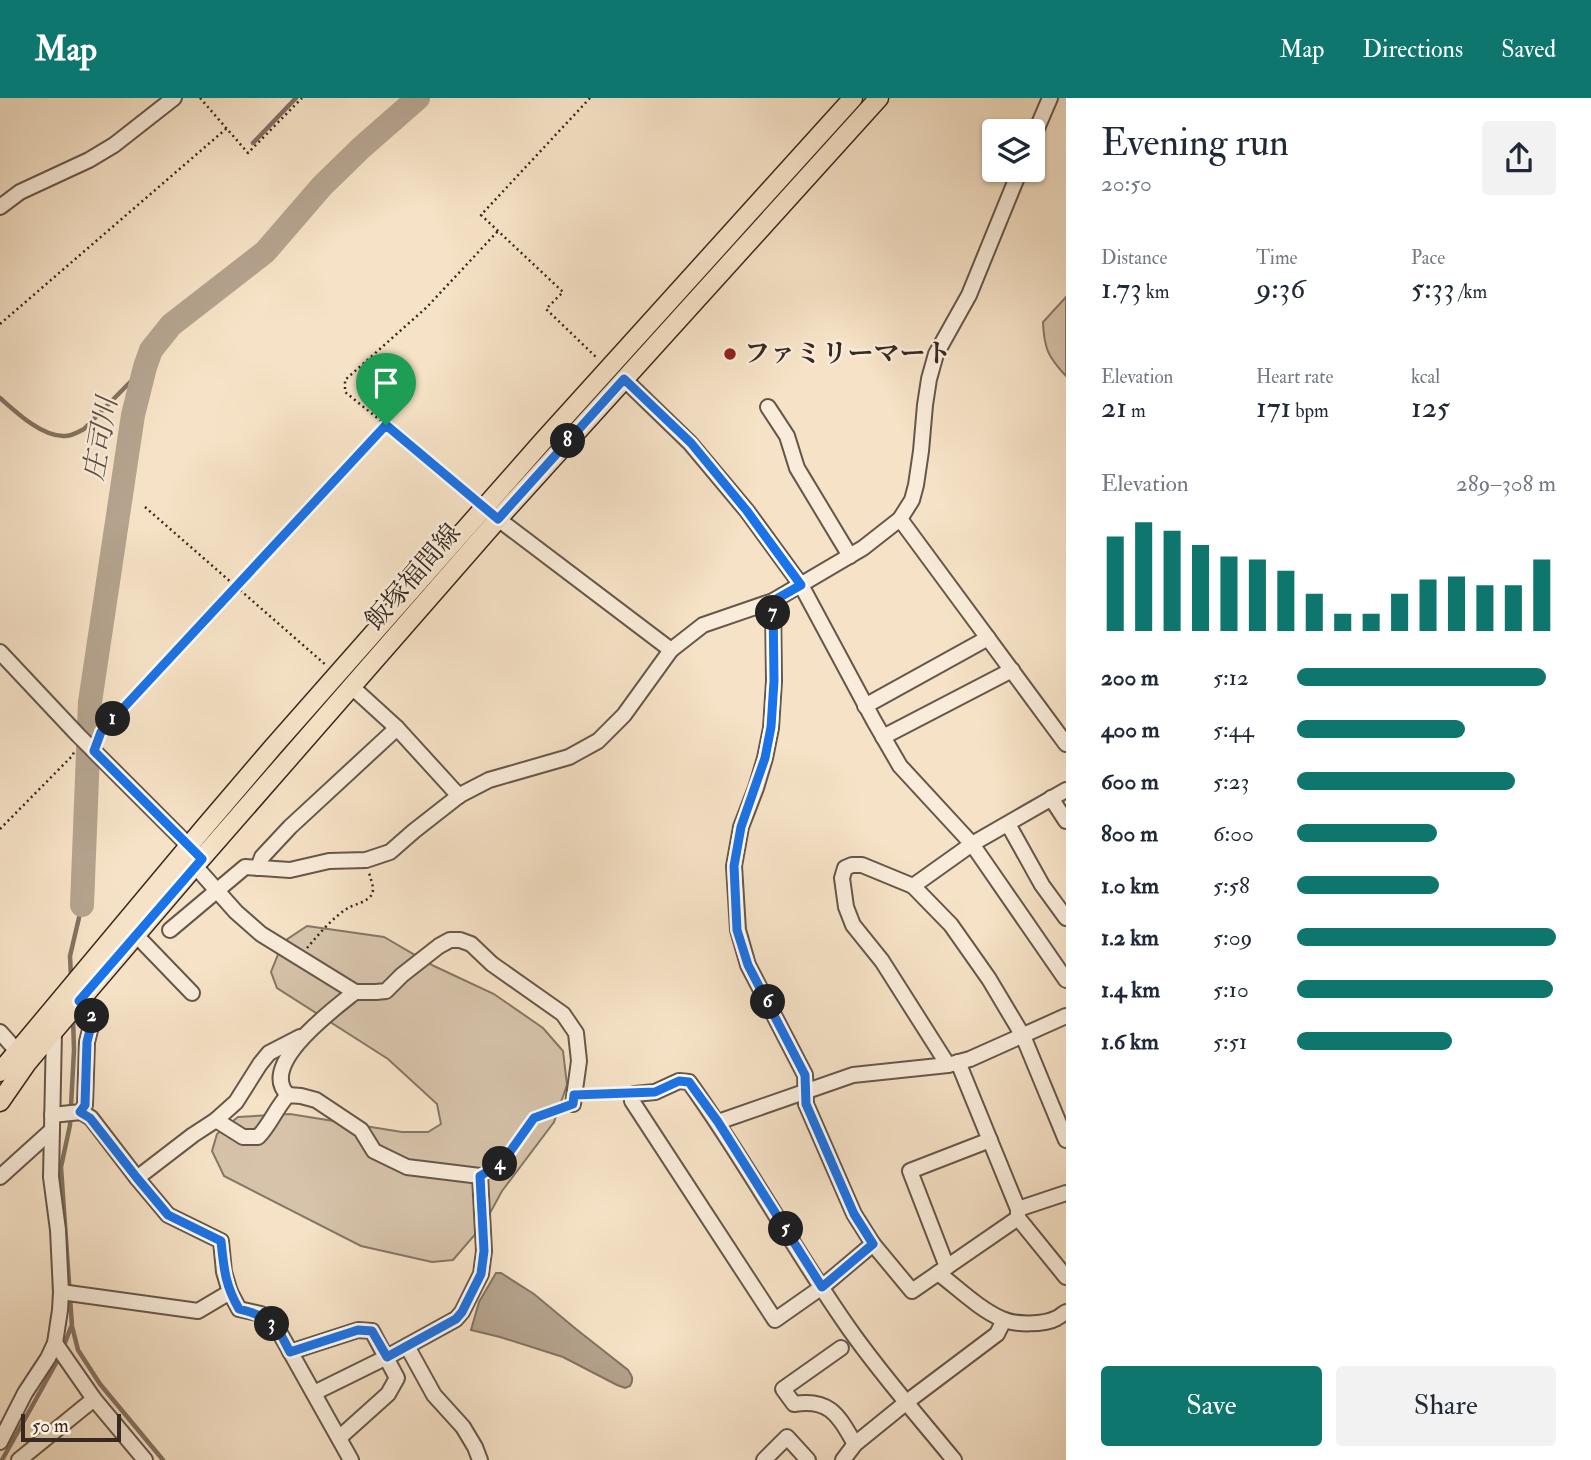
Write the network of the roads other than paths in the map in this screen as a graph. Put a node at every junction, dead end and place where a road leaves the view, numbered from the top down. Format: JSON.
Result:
{"nodes":[{"id":1,"x":174,"y":98,"type":"edge"},
{"id":2,"x":853,"y":98,"type":"edge"},
{"id":3,"x":879,"y":98,"type":"edge"},
{"id":4,"x":1049,"y":98,"type":"edge"},
{"id":5,"x":1040,"y":119,"type":"edge"},
{"id":6,"x":1015,"y":182,"type":"edge"},
{"id":7,"x":0,"y":207,"type":"edge"},
{"id":8,"x":624,"y":379,"type":"junction"},
{"id":9,"x":768,"y":407,"type":"dead end"},
{"id":10,"x":491,"y":514,"type":"junction"},
{"id":11,"x":900,"y":519,"type":"junction"},
{"id":12,"x":850,"y":555,"type":"junction"},
{"id":13,"x":801,"y":585,"type":"junction"},
{"id":14,"x":773,"y":601,"type":"junction"},
{"id":15,"x":988,"y":638,"type":"junction"},
{"id":16,"x":671,"y":650,"type":"junction"},
{"id":17,"x":0,"y":652,"type":"edge"},
{"id":18,"x":1012,"y":670,"type":"junction"},
{"id":19,"x":352,"y":687,"type":"junction"},
{"id":20,"x":865,"y":706,"type":"junction"},
{"id":21,"x":397,"y":728,"type":"junction"},
{"id":22,"x":883,"y":737,"type":"junction"},
{"id":23,"x":1066,"y":744,"type":"edge"},
{"id":24,"x":1066,"y":790,"type":"edge"},
{"id":25,"x":459,"y":796,"type":"junction"},
{"id":26,"x":1051,"y":798,"type":"junction"},
{"id":27,"x":1066,"y":821,"type":"edge"},
{"id":28,"x":1008,"y":824,"type":"junction"},
{"id":29,"x":972,"y":844,"type":"junction"},
{"id":30,"x":189,"y":845,"type":"junction"},
{"id":31,"x":199,"y":862,"type":"junction"},
{"id":32,"x":258,"y":868,"type":"junction"},
{"id":33,"x":912,"y":886,"type":"junction"},
{"id":34,"x":216,"y":890,"type":"junction"},
{"id":35,"x":1066,"y":918,"type":"edge"},
{"id":36,"x":170,"y":930,"type":"dead end"},
{"id":37,"x":136,"y":935,"type":"junction"},
{"id":38,"x":1066,"y":980,"type":"edge"},
{"id":39,"x":355,"y":992,"type":"junction"},
{"id":40,"x":192,"y":993,"type":"dead end"},
{"id":41,"x":79,"y":1001,"type":"junction"},
{"id":42,"x":1066,"y":1016,"type":"edge"},
{"id":43,"x":54,"y":1031,"type":"junction"},
{"id":44,"x":0,"y":1032,"type":"edge"},
{"id":45,"x":306,"y":1034,"type":"junction"},
{"id":46,"x":1023,"y":1036,"type":"junction"},
{"id":47,"x":22,"y":1057,"type":"junction"},
{"id":48,"x":953,"y":1064,"type":"junction"},
{"id":49,"x":0,"y":1072,"type":"edge"},
{"id":50,"x":806,"y":1090,"type":"junction"},
{"id":51,"x":288,"y":1096,"type":"junction"},
{"id":52,"x":574,"y":1100,"type":"road end"},
{"id":53,"x":0,"y":1102,"type":"edge"},
{"id":54,"x":80,"y":1112,"type":"junction"},
{"id":55,"x":52,"y":1115,"type":"junction"},
{"id":56,"x":216,"y":1120,"type":"junction"},
{"id":57,"x":718,"y":1122,"type":"junction"},
{"id":58,"x":52,"y":1130,"type":"junction"},
{"id":59,"x":990,"y":1140,"type":"junction"},
{"id":60,"x":1066,"y":1140,"type":"edge"},
{"id":61,"x":0,"y":1177,"type":"edge"},
{"id":62,"x":137,"y":1178,"type":"junction"},
{"id":63,"x":1066,"y":1193,"type":"edge"},
{"id":64,"x":1018,"y":1213,"type":"junction"},
{"id":65,"x":221,"y":1241,"type":"junction"},
{"id":66,"x":873,"y":1244,"type":"junction"},
{"id":67,"x":237,"y":1245,"type":"dead end"},
{"id":68,"x":943,"y":1270,"type":"junction"},
{"id":69,"x":1066,"y":1277,"type":"edge"},
{"id":70,"x":822,"y":1287,"type":"junction"},
{"id":71,"x":61,"y":1292,"type":"junction"},
{"id":72,"x":230,"y":1293,"type":"junction"},
{"id":73,"x":1066,"y":1312,"type":"edge"},
{"id":74,"x":1004,"y":1320,"type":"junction"},
{"id":75,"x":55,"y":1343,"type":"junction"},
{"id":76,"x":407,"y":1346,"type":"junction"},
{"id":77,"x":841,"y":1348,"type":"dead end"},
{"id":78,"x":290,"y":1352,"type":"junction"},
{"id":79,"x":387,"y":1357,"type":"junction"},
{"id":80,"x":314,"y":1393,"type":"junction"},
{"id":81,"x":94,"y":1399,"type":"junction"},
{"id":82,"x":907,"y":1403,"type":"junction"},
{"id":83,"x":339,"y":1438,"type":"junction"},
{"id":84,"x":0,"y":1442,"type":"edge"},
{"id":85,"x":855,"y":1444,"type":"junction"},
{"id":86,"x":140,"y":1459,"type":"edge"},
{"id":87,"x":19,"y":1460,"type":"edge"},
{"id":88,"x":351,"y":1460,"type":"edge"},
{"id":89,"x":480,"y":1460,"type":"edge"},
{"id":90,"x":764,"y":1460,"type":"edge"},
{"id":91,"x":808,"y":1460,"type":"edge"},
{"id":92,"x":843,"y":1460,"type":"edge"},
{"id":93,"x":954,"y":1460,"type":"edge"}],
"edges":[{"from":1,"to":7,"type":"street"},
{"from":2,"to":10,"type":"main road","name":"飯塚福間線"},
{"from":3,"to":8,"type":"main road","name":"飯塚福間線"},
{"from":4,"to":5,"type":"street"},
{"from":6,"to":11,"type":"street"},
{"from":8,"to":10,"type":"main road","name":"飯塚福間線"},
{"from":8,"to":13,"type":"street"},
{"from":9,"to":12,"type":"street"},
{"from":10,"to":16,"type":"street"},
{"from":10,"to":19,"type":"main road","name":"飯塚福間線"},
{"from":10,"to":30,"type":"main road","name":"飯塚福間線"},
{"from":11,"to":12,"type":"street"},
{"from":11,"to":15,"type":"street"},
{"from":12,"to":13,"type":"street"},
{"from":13,"to":14,"type":"street"},
{"from":13,"to":20,"type":"street"},
{"from":14,"to":16,"type":"street"},
{"from":14,"to":50,"type":"street"},
{"from":15,"to":18,"type":"street"},
{"from":15,"to":20,"type":"street"},
{"from":16,"to":25,"type":"street"},
{"from":17,"to":30,"type":"street"},
{"from":18,"to":22,"type":"street"},
{"from":18,"to":23,"type":"street"},
{"from":19,"to":21,"type":"street"},
{"from":19,"to":31,"type":"main road","name":"飯塚福間線"},
{"from":20,"to":22,"type":"street"},
{"from":21,"to":25,"type":"street"},
{"from":21,"to":32,"type":"street"},
{"from":22,"to":29,"type":"street"},
{"from":24,"to":26,"type":"street"},
{"from":25,"to":32,"type":"street"},
{"from":26,"to":27,"type":"street"},
{"from":26,"to":28,"type":"street"},
{"from":28,"to":29,"type":"street"},
{"from":28,"to":35,"type":"street"},
{"from":29,"to":33,"type":"street"},
{"from":29,"to":38,"type":"street"},
{"from":30,"to":31,"type":"street"},
{"from":30,"to":47,"type":"main road","name":"飯塚福間線"},
{"from":31,"to":34,"type":"street"},
{"from":31,"to":37,"type":"main road","name":"飯塚福間線"},
{"from":32,"to":34,"type":"street"},
{"from":33,"to":46,"type":"street"},
{"from":33,"to":48,"type":"street"},
{"from":34,"to":36,"type":"street"},
{"from":34,"to":39,"type":"street"},
{"from":37,"to":40,"type":"street"},
{"from":37,"to":41,"type":"main road","name":"飯塚福間線"},
{"from":39,"to":45,"type":"street"},
{"from":39,"to":52,"type":"street"},
{"from":41,"to":43,"type":"main road","name":"飯塚福間線"},
{"from":41,"to":54,"type":"street"},
{"from":42,"to":46,"type":"street"},
{"from":43,"to":47,"type":"main road","name":"飯塚福間線"},
{"from":43,"to":55,"type":"street"},
{"from":44,"to":47,"type":"street"},
{"from":45,"to":51,"type":"street"},
{"from":45,"to":56,"type":"street"},
{"from":46,"to":48,"type":"street"},
{"from":46,"to":60,"type":"street"},
{"from":47,"to":49,"type":"main road","name":"飯塚福間線"},
{"from":47,"to":53,"type":"main road","name":"飯塚福間線"},
{"from":48,"to":50,"type":"street"},
{"from":48,"to":59,"type":"street"},
{"from":50,"to":57,"type":"street"},
{"from":50,"to":66,"type":"street"},
{"from":51,"to":56,"type":"street"},
{"from":51,"to":76,"type":"street"},
{"from":54,"to":55,"type":"street"},
{"from":54,"to":62,"type":"street"},
{"from":55,"to":58,"type":"street"},
{"from":56,"to":62,"type":"street"},
{"from":57,"to":70,"type":"street"},
{"from":57,"to":70,"type":"street"},
{"from":58,"to":61,"type":"street"},
{"from":58,"to":71,"type":"street"},
{"from":59,"to":64,"type":"street"},
{"from":59,"to":68,"type":"street"},
{"from":62,"to":65,"type":"street"},
{"from":63,"to":64,"type":"street"},
{"from":64,"to":68,"type":"street"},
{"from":64,"to":69,"type":"street"},
{"from":65,"to":67,"type":"street"},
{"from":65,"to":72,"type":"street"},
{"from":66,"to":68,"type":"street"},
{"from":66,"to":70,"type":"street"},
{"from":68,"to":74,"type":"street"},
{"from":70,"to":82,"type":"street"},
{"from":71,"to":72,"type":"street"},
{"from":71,"to":75,"type":"street"},
{"from":72,"to":78,"type":"street"},
{"from":73,"to":74,"type":"street"},
{"from":74,"to":82,"type":"street"},
{"from":75,"to":81,"type":"street"},
{"from":75,"to":84,"type":"street"},
{"from":76,"to":79,"type":"street"},
{"from":76,"to":89,"type":"street"},
{"from":77,"to":85,"type":"street"},
{"from":78,"to":79,"type":"street"},
{"from":78,"to":80,"type":"street"},
{"from":79,"to":80,"type":"street"},
{"from":79,"to":83,"type":"street"},
{"from":80,"to":83,"type":"street"},
{"from":81,"to":86,"type":"street"},
{"from":81,"to":87,"type":"street"},
{"from":82,"to":85,"type":"street"},
{"from":82,"to":93,"type":"street"},
{"from":83,"to":88,"type":"street"},
{"from":85,"to":92,"type":"street"},
{"from":90,"to":91,"type":"street"}]}
